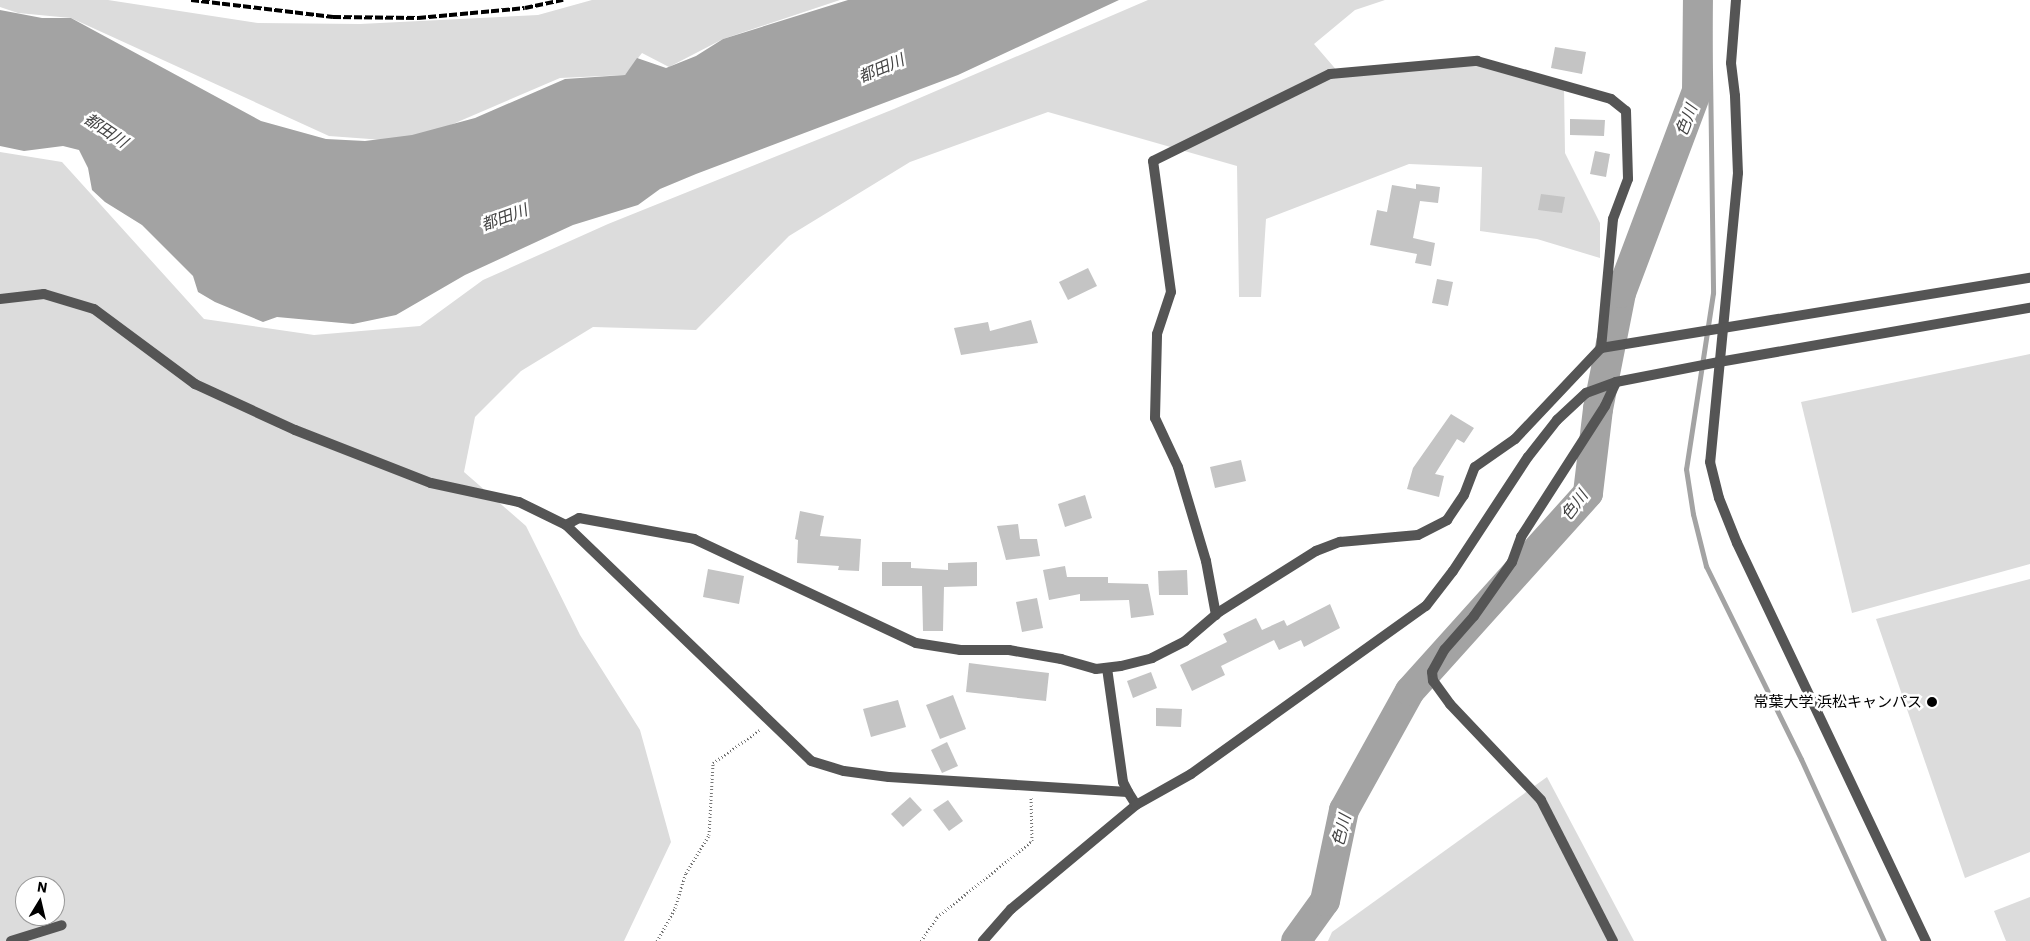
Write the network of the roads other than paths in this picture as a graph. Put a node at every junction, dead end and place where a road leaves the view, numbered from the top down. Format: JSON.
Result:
{"nodes":[{"id":1,"x":1736,"y":0,"type":"edge"},
{"id":2,"x":2030,"y":278,"type":"edge"},
{"id":3,"x":0,"y":299,"type":"edge"},
{"id":4,"x":2030,"y":308,"type":"edge"},
{"id":5,"x":1723,"y":329,"type":"junction"},
{"id":6,"x":1601,"y":348,"type":"junction"},
{"id":7,"x":1720,"y":362,"type":"junction"},
{"id":8,"x":1616,"y":382,"type":"junction"},
{"id":9,"x":566,"y":525,"type":"junction"},
{"id":10,"x":1216,"y":615,"type":"junction"},
{"id":11,"x":1107,"y":668,"type":"junction"},
{"id":12,"x":1128,"y":792,"type":"junction"},
{"id":13,"x":1136,"y":805,"type":"junction"},
{"id":14,"x":59,"y":926,"type":"edge"},
{"id":15,"x":11,"y":941,"type":"edge"},
{"id":16,"x":983,"y":941,"type":"edge"},
{"id":17,"x":1613,"y":941,"type":"edge"},
{"id":18,"x":1926,"y":941,"type":"edge"}],
"edges":[{"from":1,"to":5,"type":"street"},
{"from":2,"to":5,"type":"street"},
{"from":3,"to":9,"type":"street"},
{"from":4,"to":7,"type":"street"},
{"from":5,"to":6,"type":"street"},
{"from":5,"to":7,"type":"street"},
{"from":6,"to":10,"type":"street"},
{"from":6,"to":10,"type":"street"},
{"from":7,"to":8,"type":"street"},
{"from":7,"to":18,"type":"street"},
{"from":8,"to":13,"type":"street"},
{"from":8,"to":17,"type":"street"},
{"from":9,"to":11,"type":"street"},
{"from":9,"to":12,"type":"street"},
{"from":10,"to":11,"type":"street"},
{"from":11,"to":12,"type":"street"},
{"from":12,"to":13,"type":"street"},
{"from":13,"to":16,"type":"street"},
{"from":14,"to":15,"type":"street"}]}
